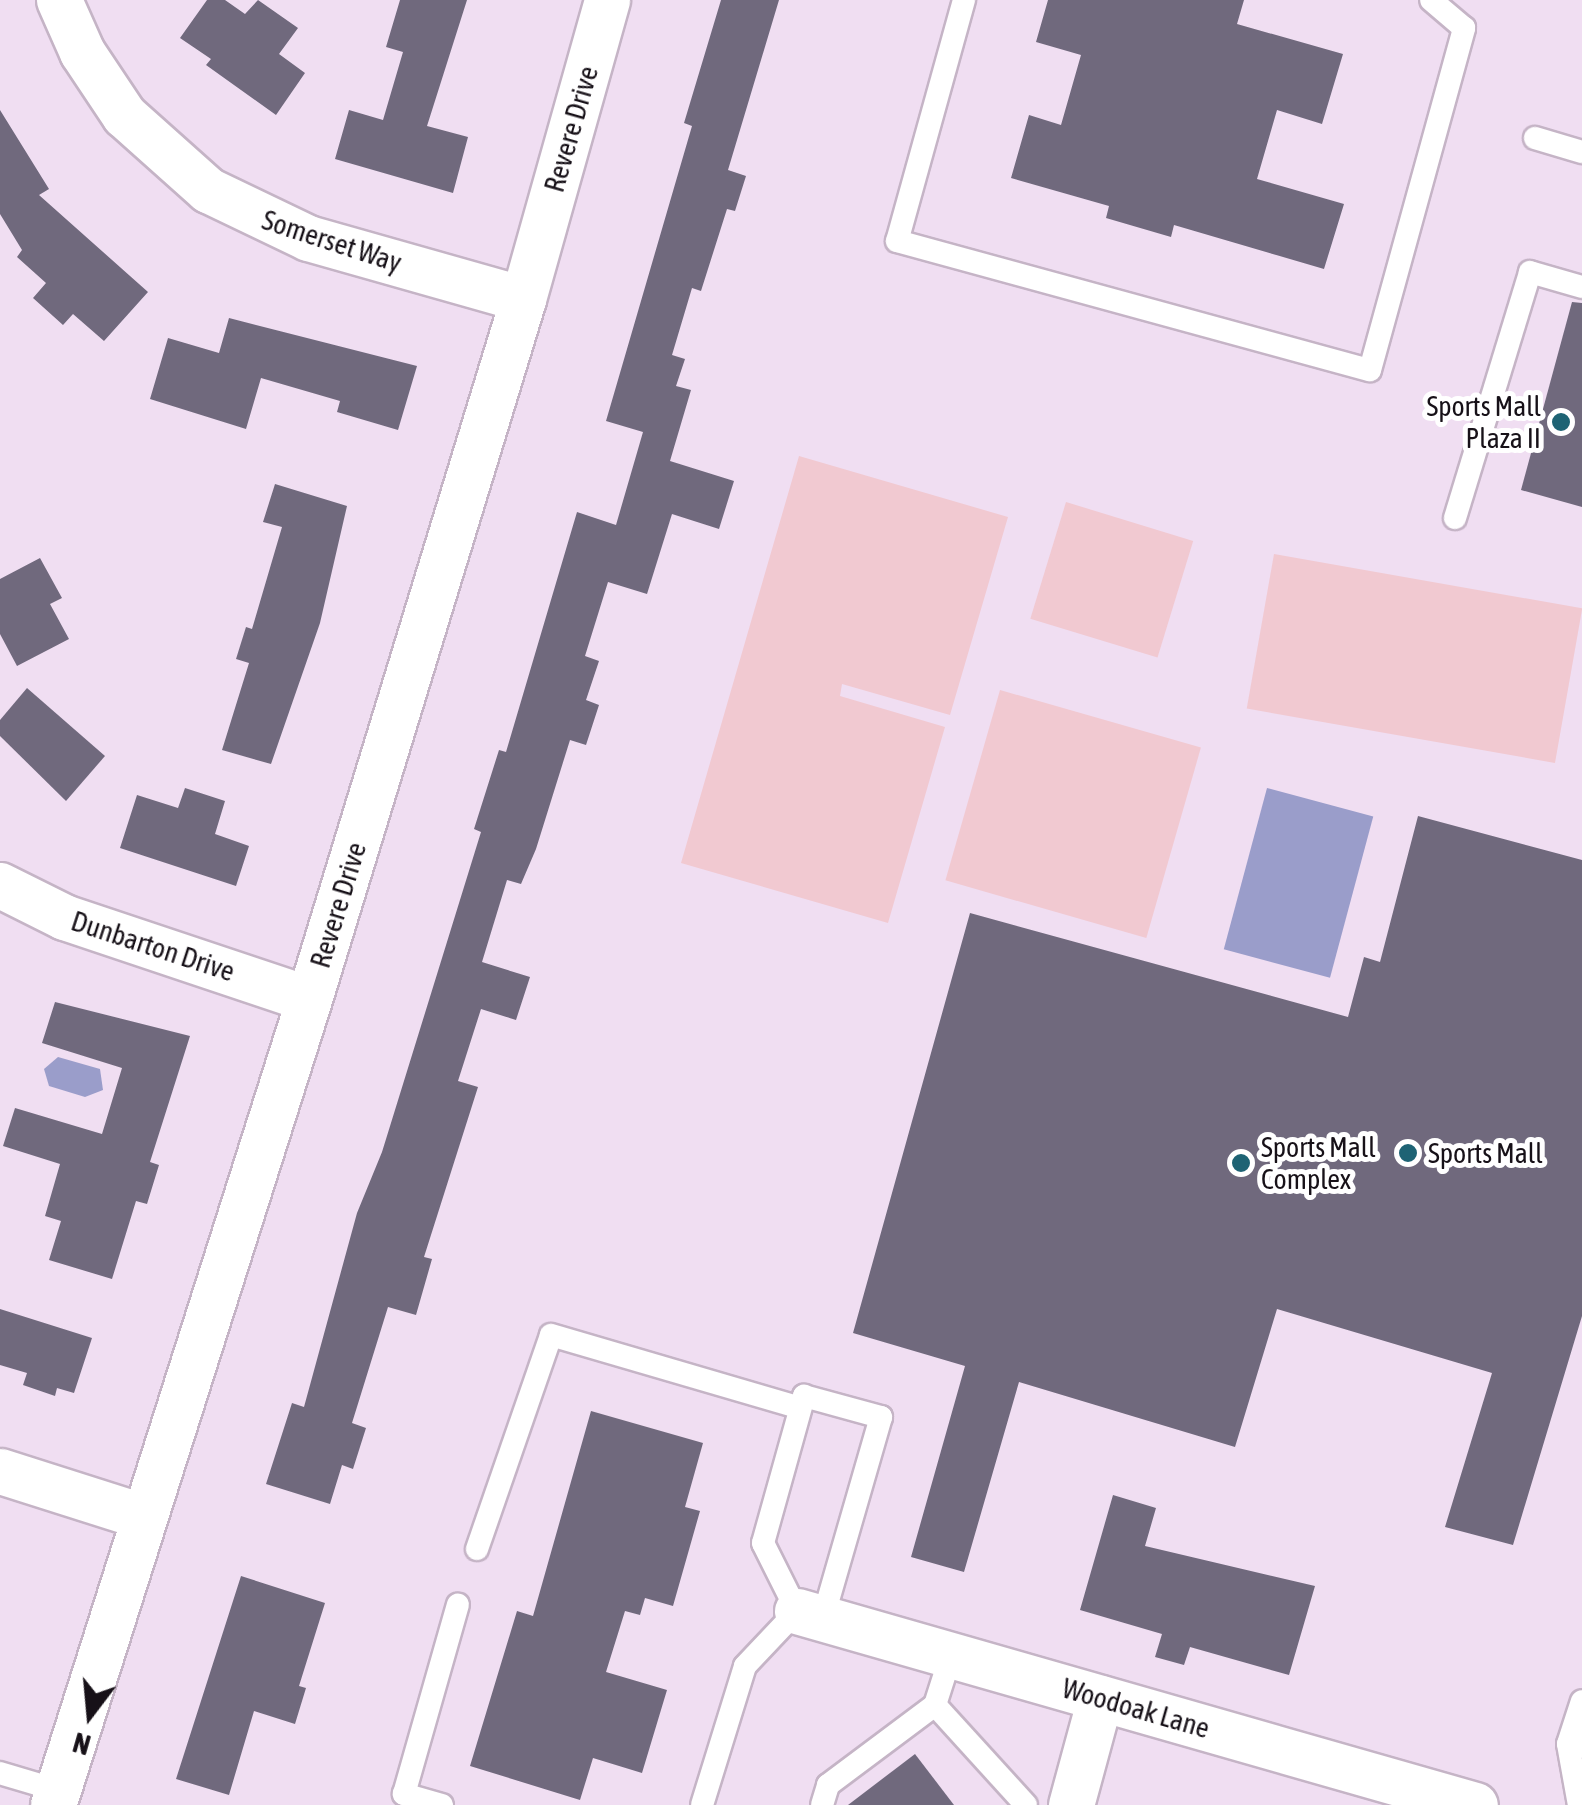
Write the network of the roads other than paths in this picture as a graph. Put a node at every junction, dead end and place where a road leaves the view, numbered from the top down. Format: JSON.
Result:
{"nodes":[{"id":1,"x":59,"y":0,"type":"edge"},
{"id":2,"x":607,"y":0,"type":"edge"},
{"id":3,"x":964,"y":0,"type":"edge"},
{"id":4,"x":1431,"y":0,"type":"edge"},
{"id":5,"x":1535,"y":138,"type":"dead end"},
{"id":6,"x":1582,"y":152,"type":"edge"},
{"id":7,"x":1582,"y":287,"type":"edge"},
{"id":8,"x":523,"y":299,"type":"junction"},
{"id":9,"x":1455,"y":518,"type":"dead end"},
{"id":10,"x":0,"y":885,"type":"edge"},
{"id":11,"x":309,"y":999,"type":"junction"},
{"id":12,"x":800,"y":1408,"type":"junction"},
{"id":13,"x":0,"y":1471,"type":"edge"},
{"id":14,"x":142,"y":1516,"type":"junction"},
{"id":15,"x":477,"y":1550,"type":"dead end"},
{"id":16,"x":458,"y":1605,"type":"dead end"},
{"id":17,"x":810,"y":1614,"type":"junction"},
{"id":18,"x":951,"y":1655,"type":"junction"},
{"id":19,"x":1100,"y":1698,"type":"junction"},
{"id":20,"x":1582,"y":1701,"type":"edge"},
{"id":21,"x":936,"y":1705,"type":"junction"},
{"id":22,"x":1575,"y":1746,"type":"edge"},
{"id":23,"x":0,"y":1773,"type":"edge"},
{"id":24,"x":55,"y":1797,"type":"edge"},
{"id":25,"x":1447,"y":1801,"type":"edge"},
{"id":26,"x":442,"y":1805,"type":"edge"},
{"id":27,"x":702,"y":1805,"type":"edge"},
{"id":28,"x":822,"y":1805,"type":"edge"},
{"id":29,"x":1026,"y":1805,"type":"edge"},
{"id":30,"x":1071,"y":1805,"type":"edge"},
{"id":31,"x":1579,"y":1805,"type":"edge"}],
"edges":[{"from":1,"to":8,"type":"street","name":"Somerset Way"},
{"from":2,"to":8,"type":"street","name":"Revere Drive"},
{"from":3,"to":4,"type":"lane"},
{"from":5,"to":6,"type":"lane"},
{"from":7,"to":9,"type":"lane"},
{"from":8,"to":11,"type":"street","name":"Revere Drive"},
{"from":10,"to":11,"type":"street","name":"Dunbarton Drive"},
{"from":11,"to":14,"type":"street","name":"Revere Drive"},
{"from":12,"to":15,"type":"lane"},
{"from":12,"to":17,"type":"lane"},
{"from":12,"to":17,"type":"lane"},
{"from":13,"to":14,"type":"street"},
{"from":14,"to":24,"type":"street","name":"Revere Drive"},
{"from":16,"to":26,"type":"lane"},
{"from":17,"to":18,"type":"street","name":"Woodoak Lane"},
{"from":17,"to":27,"type":"lane"},
{"from":18,"to":19,"type":"street","name":"Woodoak Lane"},
{"from":18,"to":21,"type":"lane"},
{"from":19,"to":25,"type":"street","name":"Woodoak Lane"},
{"from":19,"to":30,"type":"street"},
{"from":20,"to":22,"type":"lane"},
{"from":21,"to":28,"type":"lane"},
{"from":21,"to":29,"type":"lane"},
{"from":22,"to":31,"type":"lane"},
{"from":23,"to":24,"type":"lane"}]}
